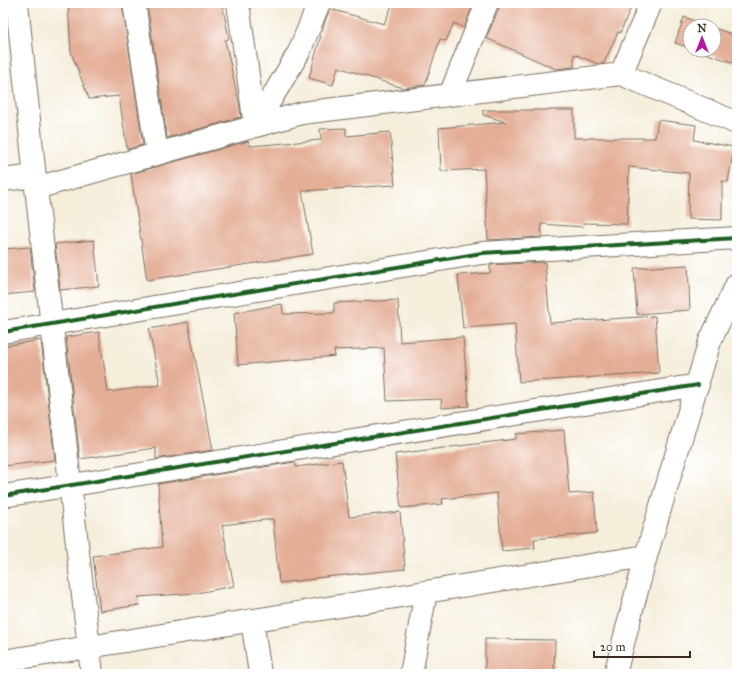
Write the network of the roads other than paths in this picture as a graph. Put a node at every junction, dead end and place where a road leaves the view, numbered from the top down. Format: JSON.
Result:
{"nodes":[{"id":1,"x":17,"y":3,"type":"edge"},
{"id":2,"x":134,"y":3,"type":"edge"},
{"id":3,"x":238,"y":3,"type":"edge"},
{"id":4,"x":319,"y":3,"type":"edge"},
{"id":5,"x":488,"y":3,"type":"edge"},
{"id":6,"x":651,"y":3,"type":"edge"},
{"id":7,"x":621,"y":74,"type":"junction"},
{"id":8,"x":450,"y":95,"type":"junction"},
{"id":9,"x":737,"y":123,"type":"edge"},
{"id":10,"x":255,"y":126,"type":"junction"},
{"id":11,"x":156,"y":154,"type":"junction"},
{"id":12,"x":3,"y":180,"type":"edge"},
{"id":13,"x":35,"y":182,"type":"junction"},
{"id":14,"x":737,"y":238,"type":"edge"},
{"id":15,"x":737,"y":284,"type":"edge"},
{"id":16,"x":51,"y":325,"type":"junction"},
{"id":17,"x":3,"y":332,"type":"edge"},
{"id":18,"x":698,"y":385,"type":"junction"},
{"id":19,"x":70,"y":485,"type":"junction"},
{"id":20,"x":3,"y":496,"type":"edge"},
{"id":21,"x":646,"y":556,"type":"junction"},
{"id":22,"x":426,"y":592,"type":"junction"},
{"id":23,"x":252,"y":620,"type":"junction"},
{"id":24,"x":88,"y":647,"type":"junction"},
{"id":25,"x":3,"y":661,"type":"edge"},
{"id":26,"x":92,"y":674,"type":"edge"},
{"id":27,"x":260,"y":674,"type":"edge"},
{"id":28,"x":411,"y":674,"type":"edge"},
{"id":29,"x":615,"y":674,"type":"edge"}],
"edges":[{"from":1,"to":13,"type":"street"},
{"from":2,"to":11,"type":"street"},
{"from":3,"to":10,"type":"street"},
{"from":4,"to":10,"type":"street"},
{"from":5,"to":8,"type":"street"},
{"from":6,"to":7,"type":"street"},
{"from":7,"to":8,"type":"street"},
{"from":7,"to":9,"type":"street"},
{"from":8,"to":10,"type":"street"},
{"from":10,"to":11,"type":"street"},
{"from":11,"to":13,"type":"street"},
{"from":12,"to":13,"type":"street"},
{"from":13,"to":16,"type":"street"},
{"from":14,"to":16,"type":"street"},
{"from":15,"to":18,"type":"street"},
{"from":16,"to":17,"type":"street"},
{"from":16,"to":19,"type":"street"},
{"from":18,"to":19,"type":"street"},
{"from":18,"to":21,"type":"street"},
{"from":19,"to":20,"type":"street"},
{"from":19,"to":24,"type":"street"},
{"from":21,"to":22,"type":"street"},
{"from":21,"to":29,"type":"street"},
{"from":22,"to":23,"type":"street"},
{"from":22,"to":28,"type":"street"},
{"from":23,"to":24,"type":"street"},
{"from":23,"to":27,"type":"street"},
{"from":24,"to":25,"type":"street"},
{"from":24,"to":26,"type":"street"}]}
